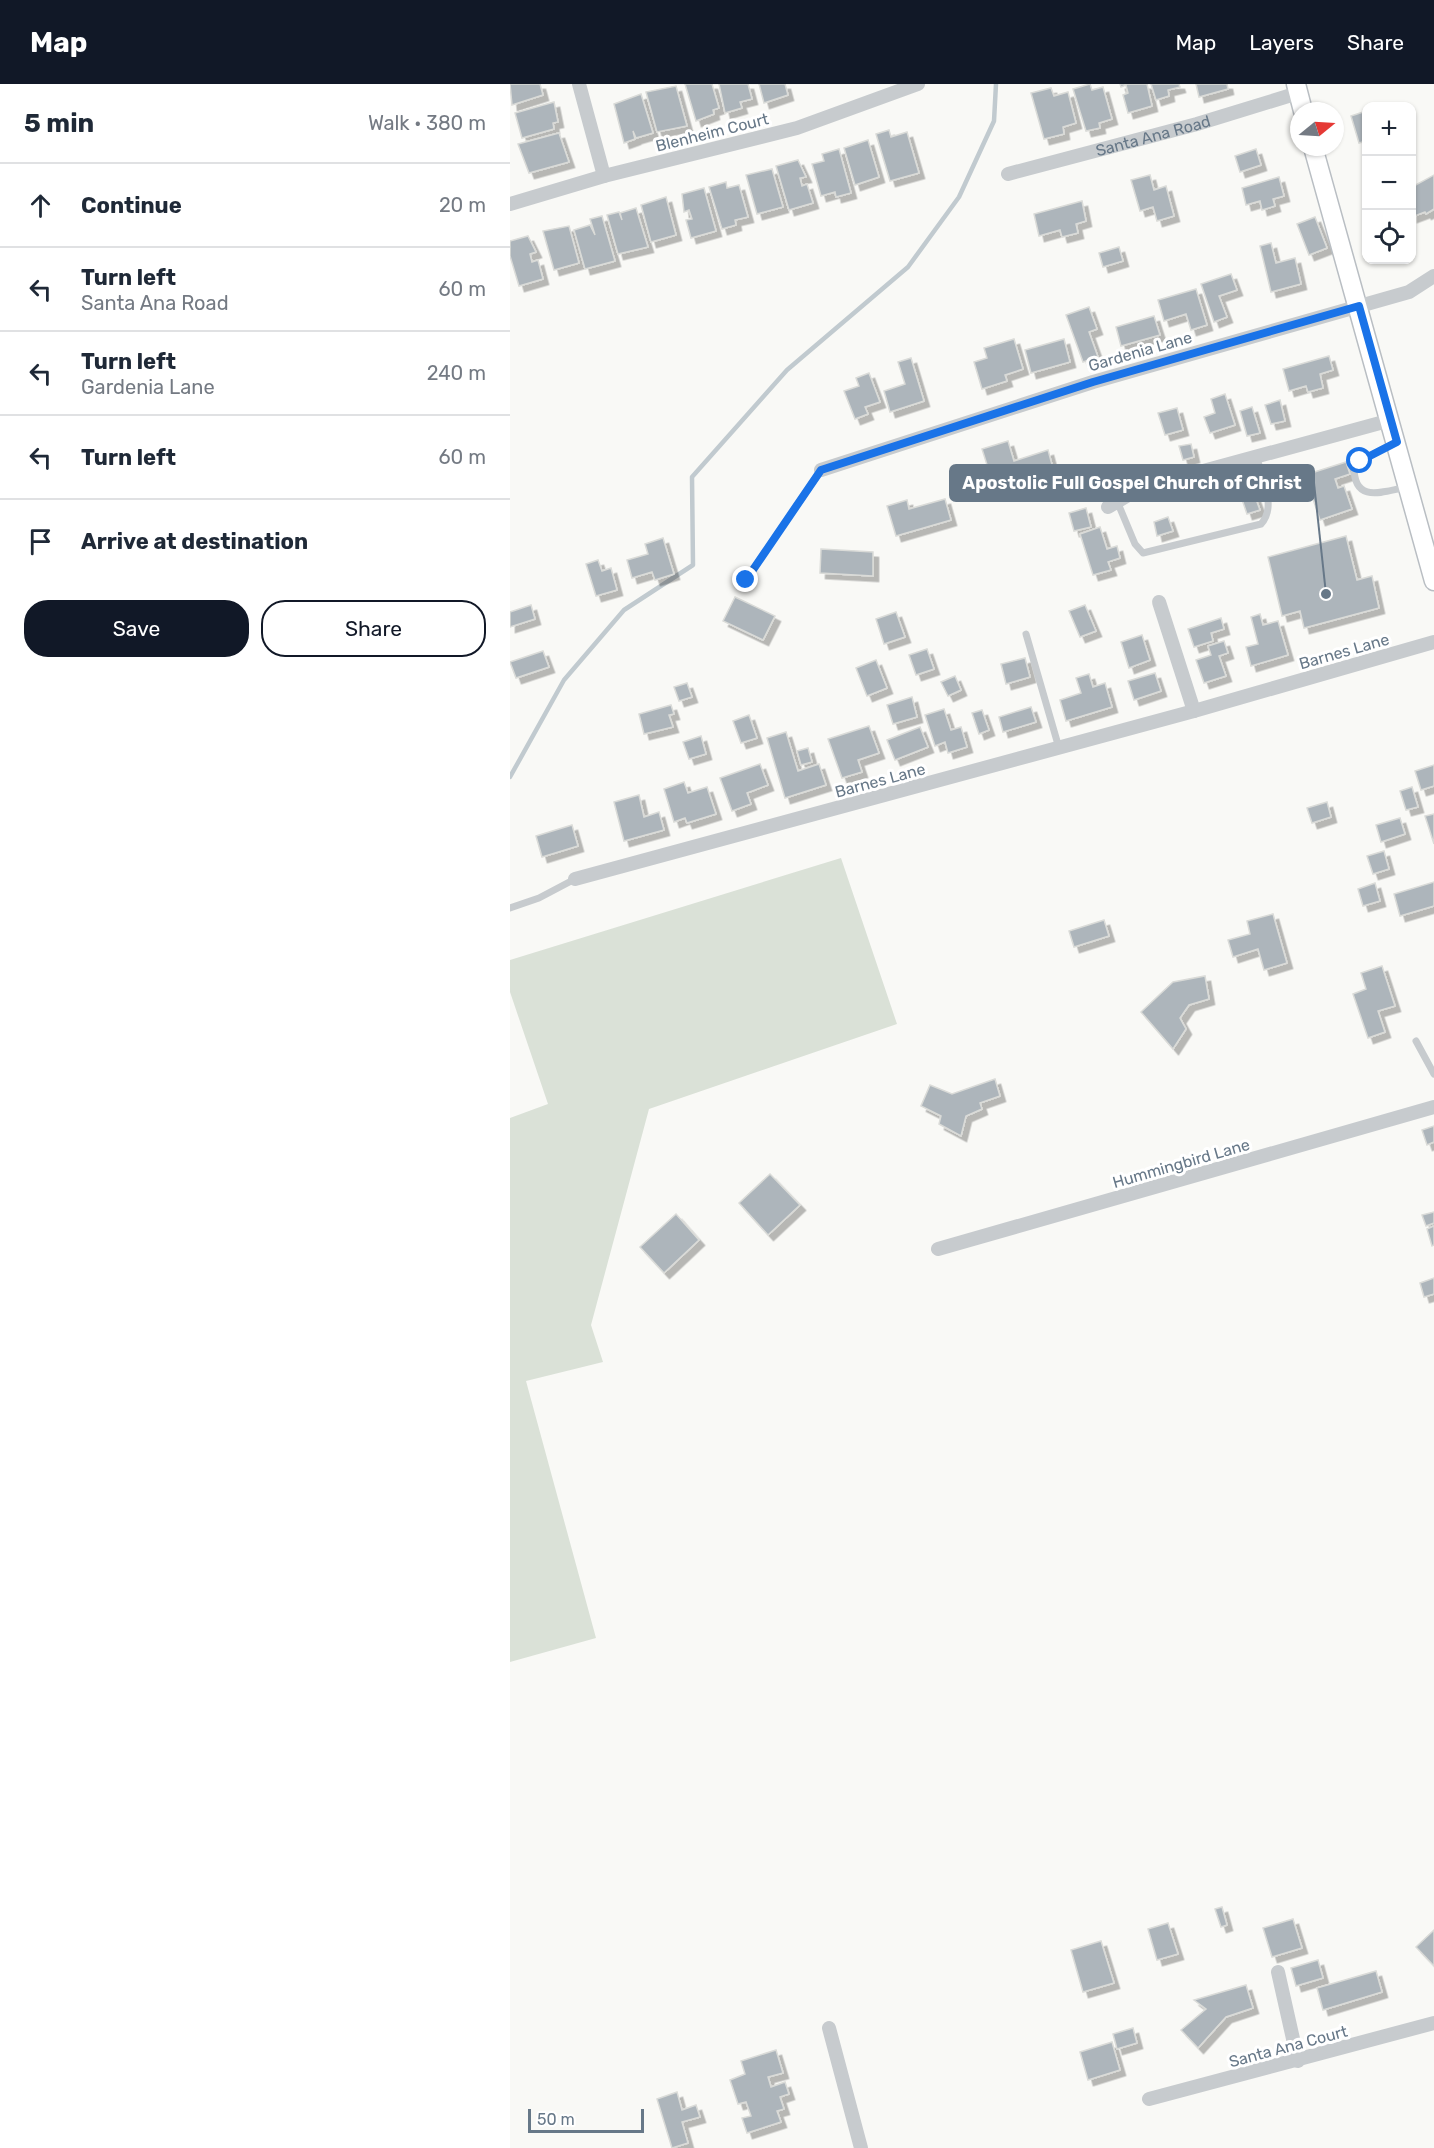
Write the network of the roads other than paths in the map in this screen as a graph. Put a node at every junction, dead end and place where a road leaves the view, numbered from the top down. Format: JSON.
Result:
{"nodes":[{"id":1,"x":579,"y":84,"type":"edge"},
{"id":2,"x":918,"y":84,"type":"edge"},
{"id":3,"x":1297,"y":88,"type":"edge"},
{"id":4,"x":1316,"y":156,"type":"edge"},
{"id":5,"x":1008,"y":174,"type":"dead end"},
{"id":6,"x":604,"y":176,"type":"junction"},
{"id":7,"x":510,"y":204,"type":"edge"},
{"id":8,"x":1434,"y":276,"type":"edge"},
{"id":9,"x":1359,"y":306,"type":"junction"},
{"id":10,"x":1391,"y":420,"type":"junction"},
{"id":11,"x":1397,"y":442,"type":"junction"},
{"id":12,"x":1257,"y":458,"type":"junction"},
{"id":13,"x":821,"y":470,"type":"joint"},
{"id":14,"x":1409,"y":486,"type":"junction"},
{"id":15,"x":1112,"y":504,"type":"joint"},
{"id":16,"x":1433,"y":574,"type":"edge"},
{"id":17,"x":746,"y":580,"type":"dead end"},
{"id":18,"x":1159,"y":602,"type":"dead end"},
{"id":19,"x":1026,"y":634,"type":"dead end"},
{"id":20,"x":1434,"y":642,"type":"edge"},
{"id":21,"x":1194,"y":711,"type":"junction"},
{"id":22,"x":1059,"y":748,"type":"junction"},
{"id":23,"x":574,"y":879,"type":"joint"},
{"id":24,"x":510,"y":908,"type":"edge"},
{"id":25,"x":1416,"y":1041,"type":"dead end"},
{"id":26,"x":1434,"y":1074,"type":"edge"},
{"id":27,"x":1434,"y":1107,"type":"edge"},
{"id":28,"x":938,"y":1249,"type":"dead end"},
{"id":29,"x":1278,"y":1972,"type":"dead end"},
{"id":30,"x":1434,"y":2023,"type":"edge"},
{"id":31,"x":829,"y":2028,"type":"dead end"},
{"id":32,"x":1298,"y":2061,"type":"junction"},
{"id":33,"x":1149,"y":2099,"type":"dead end"},
{"id":34,"x":861,"y":2148,"type":"edge"}],
"edges":[{"from":1,"to":6,"type":"street"},
{"from":2,"to":6,"type":"street","name":"Blenheim Court"},
{"from":3,"to":5,"type":"street","name":"Santa Ana Road"},
{"from":4,"to":9,"type":"street"},
{"from":6,"to":7,"type":"street","name":"Blenheim Court"},
{"from":8,"to":9,"type":"street","name":"Gardenia Lane"},
{"from":9,"to":10,"type":"street"},
{"from":9,"to":13,"type":"street","name":"Gardenia Lane"},
{"from":10,"to":11,"type":"street"},
{"from":10,"to":12,"type":"street"},
{"from":11,"to":14,"type":"street"},
{"from":11,"to":14,"type":"lane"},
{"from":12,"to":15,"type":"street"},
{"from":12,"to":15,"type":"lane"},
{"from":13,"to":17,"type":"lane"},
{"from":14,"to":16,"type":"street"},
{"from":18,"to":21,"type":"street"},
{"from":19,"to":22,"type":"lane"},
{"from":20,"to":21,"type":"street","name":"Barnes Lane"},
{"from":21,"to":22,"type":"street","name":"Barnes Lane"},
{"from":22,"to":23,"type":"street","name":"Barnes Lane"},
{"from":23,"to":24,"type":"lane"},
{"from":25,"to":26,"type":"lane"},
{"from":27,"to":28,"type":"street","name":"Hummingbird Lane"},
{"from":29,"to":32,"type":"street"},
{"from":30,"to":32,"type":"street","name":"Santa Ana Court"},
{"from":31,"to":34,"type":"street"},
{"from":32,"to":33,"type":"street","name":"Santa Ana Court"}]}
